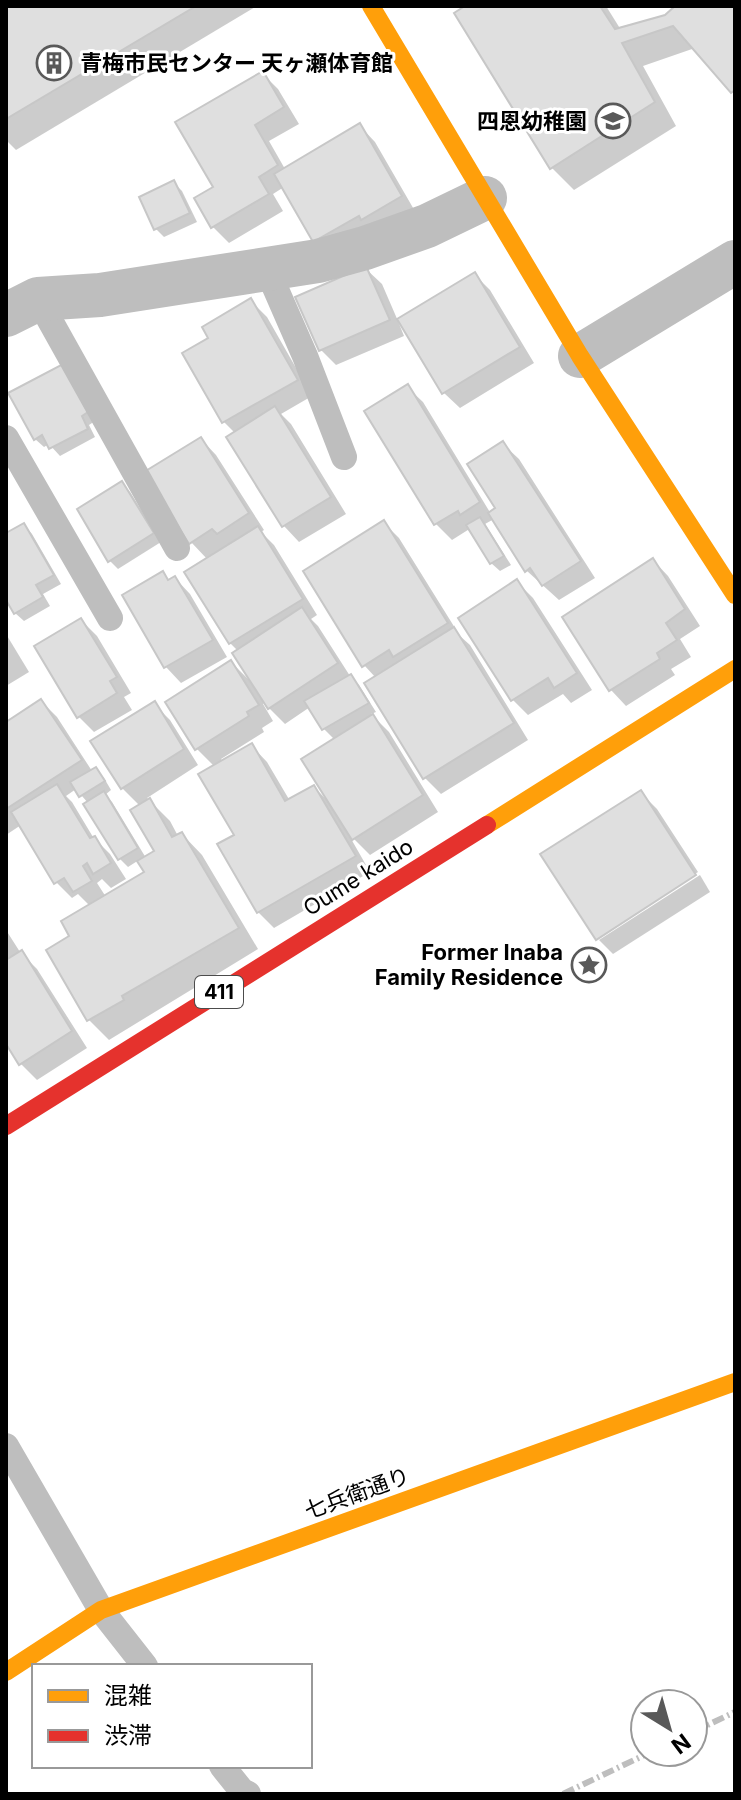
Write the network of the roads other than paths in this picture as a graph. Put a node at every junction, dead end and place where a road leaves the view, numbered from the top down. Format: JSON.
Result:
{"nodes":[{"id":1,"x":371,"y":6,"type":"edge"},
{"id":2,"x":485,"y":198,"type":"junction"},
{"id":3,"x":735,"y":262,"type":"edge"},
{"id":4,"x":267,"y":269,"type":"junction"},
{"id":5,"x":22,"y":307,"type":"edge"},
{"id":6,"x":580,"y":356,"type":"junction"},
{"id":7,"x":6,"y":438,"type":"edge"},
{"id":8,"x":344,"y":457,"type":"dead end"},
{"id":9,"x":177,"y":548,"type":"dead end"},
{"id":10,"x":735,"y":595,"type":"edge"},
{"id":11,"x":110,"y":618,"type":"dead end"},
{"id":12,"x":735,"y":669,"type":"edge"},
{"id":13,"x":6,"y":1126,"type":"edge"},
{"id":14,"x":735,"y":1382,"type":"edge"},
{"id":15,"x":6,"y":1446,"type":"edge"},
{"id":16,"x":101,"y":1610,"type":"junction"},
{"id":17,"x":143,"y":1664,"type":"edge"},
{"id":18,"x":6,"y":1672,"type":"edge"},
{"id":19,"x":224,"y":1768,"type":"edge"},
{"id":20,"x":248,"y":1794,"type":"edge"}],
"edges":[{"from":1,"to":2,"type":"main road"},
{"from":2,"to":4,"type":"street"},
{"from":2,"to":6,"type":"main road"},
{"from":3,"to":6,"type":"street"},
{"from":4,"to":5,"type":"street"},
{"from":4,"to":8,"type":"lane"},
{"from":5,"to":9,"type":"lane"},
{"from":6,"to":10,"type":"main road"},
{"from":7,"to":11,"type":"lane"},
{"from":12,"to":13,"type":"main road","name":"Oume kaido","number":"411"},
{"from":14,"to":16,"type":"main road","name":"七兵衛通り"},
{"from":15,"to":16,"type":"lane"},
{"from":16,"to":17,"type":"lane"},
{"from":16,"to":18,"type":"main road","name":"七兵衛通り"},
{"from":19,"to":20,"type":"lane"}]}
